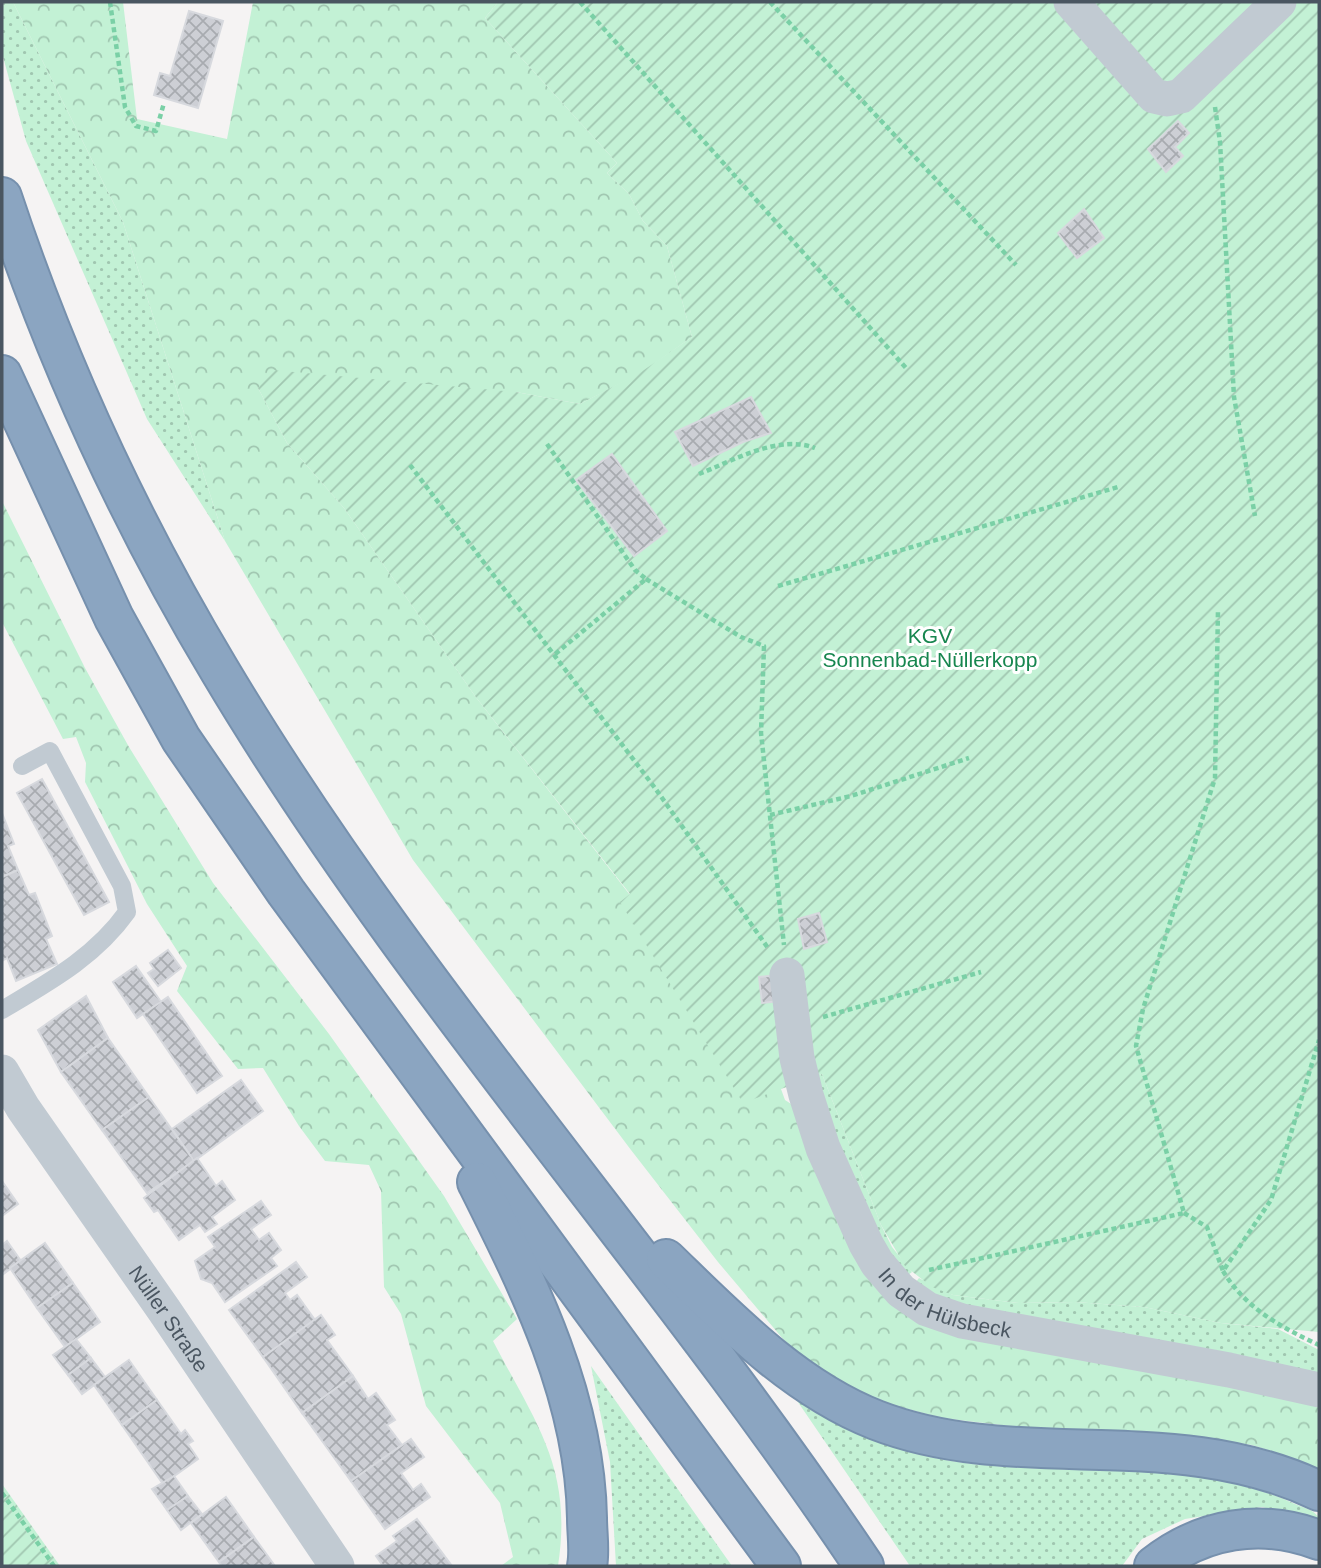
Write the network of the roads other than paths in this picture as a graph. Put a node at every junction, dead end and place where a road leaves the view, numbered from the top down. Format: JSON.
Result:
{"nodes":[{"id":1,"x":1071,"y":2,"type":"edge"},
{"id":2,"x":1279,"y":2,"type":"edge"},
{"id":3,"x":2,"y":197,"type":"edge"},
{"id":4,"x":2,"y":375,"type":"edge"},
{"id":5,"x":22,"y":766,"type":"dead end"},
{"id":6,"x":787,"y":975,"type":"road end"},
{"id":7,"x":2,"y":1010,"type":"edge"},
{"id":8,"x":379,"y":1021,"type":"junction"},
{"id":9,"x":2,"y":1072,"type":"edge"},
{"id":10,"x":577,"y":1174,"type":"junction"},
{"id":11,"x":1319,"y":1390,"type":"edge"},
{"id":12,"x":1319,"y":1491,"type":"edge"},
{"id":13,"x":1319,"y":1540,"type":"edge"},
{"id":14,"x":337,"y":1566,"type":"edge"},
{"id":15,"x":587,"y":1566,"type":"edge"},
{"id":16,"x":781,"y":1566,"type":"edge"},
{"id":17,"x":864,"y":1566,"type":"edge"},
{"id":18,"x":1154,"y":1566,"type":"edge"}],
"edges":[{"from":1,"to":2,"type":"street"},
{"from":3,"to":10,"type":"highway"},
{"from":4,"to":8,"type":"highway"},
{"from":5,"to":7,"type":"lane"},
{"from":6,"to":11,"type":"street","name":"In der Hülsbeck"},
{"from":8,"to":15,"type":"highway"},
{"from":8,"to":16,"type":"highway"},
{"from":9,"to":14,"type":"street","name":"Nüller Straße"},
{"from":10,"to":12,"type":"highway"},
{"from":10,"to":17,"type":"highway"},
{"from":13,"to":18,"type":"highway"}]}
